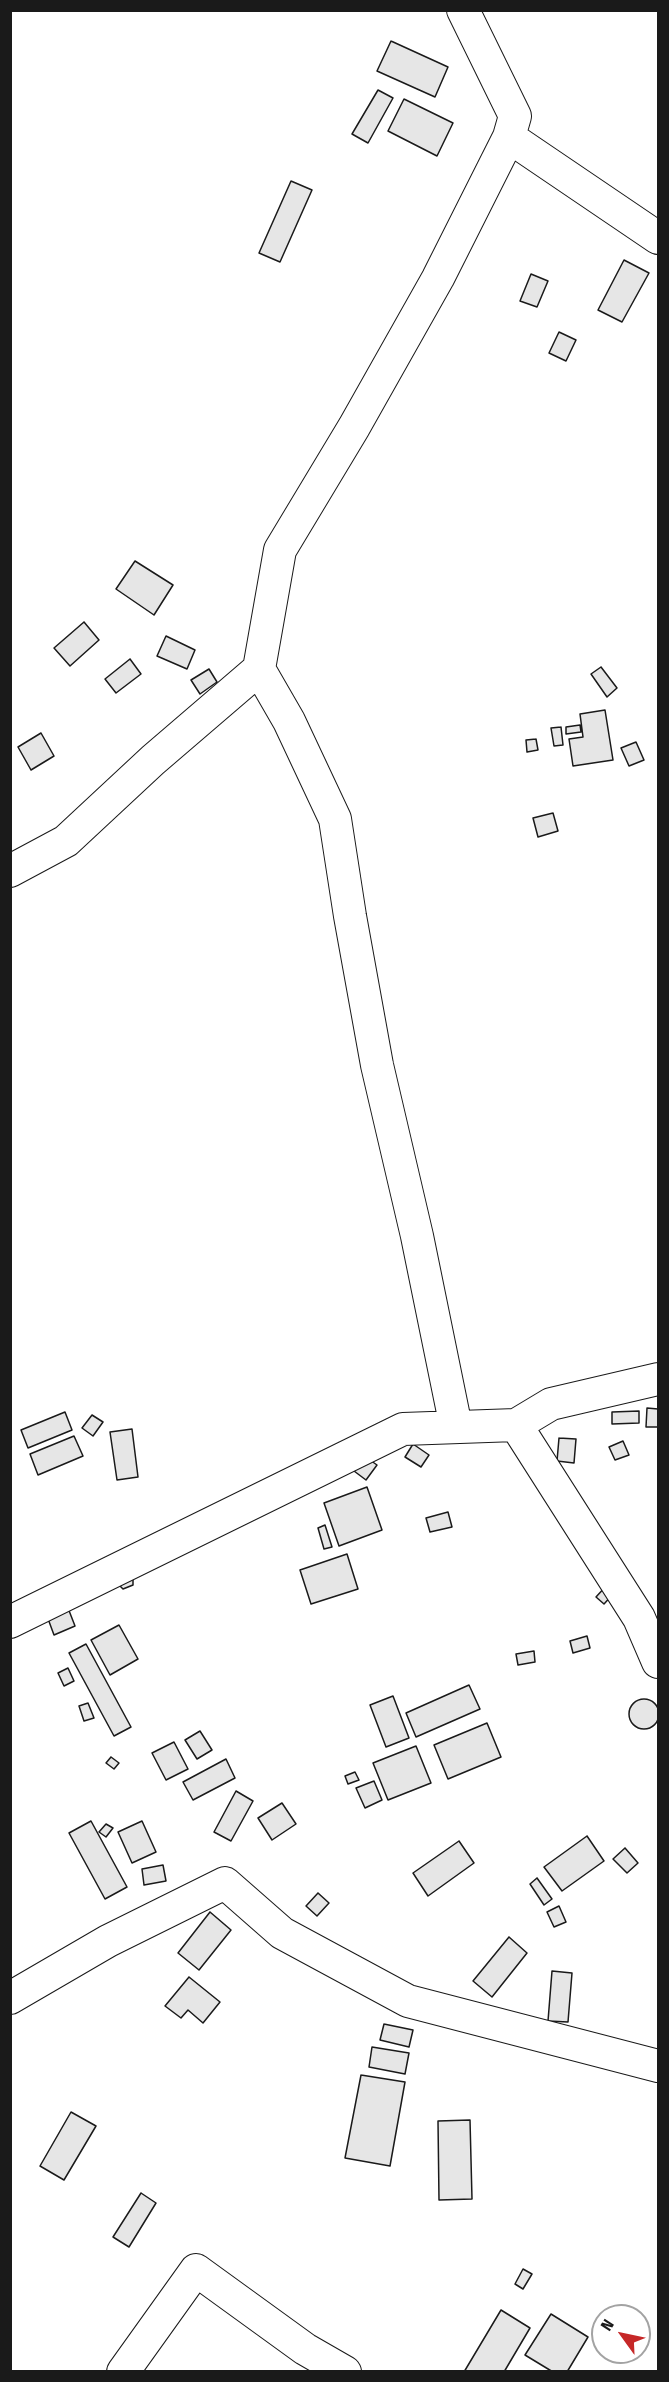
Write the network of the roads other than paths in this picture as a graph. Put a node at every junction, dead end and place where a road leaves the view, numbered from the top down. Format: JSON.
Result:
{"nodes":[{"id":1,"x":463,"y":10,"type":"edge"},
{"id":2,"x":509,"y":137,"type":"junction"},
{"id":3,"x":658,"y":238,"type":"edge"},
{"id":4,"x":259,"y":669,"type":"junction"},
{"id":5,"x":10,"y":871,"type":"edge"},
{"id":6,"x":658,"y":1379,"type":"edge"},
{"id":7,"x":516,"y":1425,"type":"junction"},
{"id":8,"x":456,"y":1427,"type":"junction"},
{"id":9,"x":10,"y":1622,"type":"edge"},
{"id":10,"x":658,"y":1662,"type":"edge"},
{"id":11,"x":10,"y":1998,"type":"edge"},
{"id":12,"x":658,"y":2066,"type":"edge"},
{"id":13,"x":123,"y":2372,"type":"edge"},
{"id":14,"x":345,"y":2372,"type":"edge"}],
"edges":[{"from":1,"to":2,"type":"street"},
{"from":2,"to":3,"type":"street"},
{"from":2,"to":4,"type":"street"},
{"from":4,"to":5,"type":"street"},
{"from":4,"to":8,"type":"street"},
{"from":6,"to":7,"type":"street"},
{"from":7,"to":8,"type":"street"},
{"from":7,"to":10,"type":"street"},
{"from":8,"to":9,"type":"street"},
{"from":11,"to":12,"type":"street"},
{"from":13,"to":14,"type":"street"}]}
